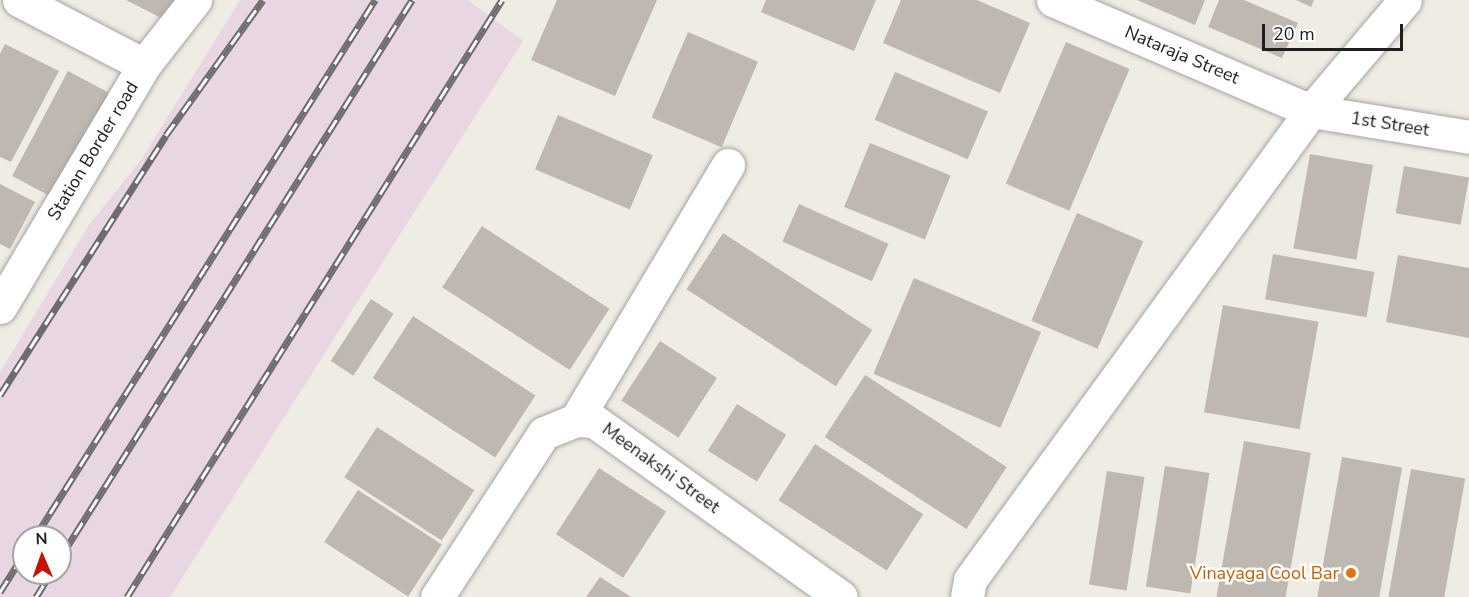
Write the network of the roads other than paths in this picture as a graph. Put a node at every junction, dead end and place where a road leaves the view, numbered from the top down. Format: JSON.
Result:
{"nodes":[{"id":1,"x":19,"y":0,"type":"edge"},
{"id":2,"x":195,"y":0,"type":"edge"},
{"id":3,"x":1053,"y":0,"type":"edge"},
{"id":4,"x":1405,"y":0,"type":"edge"},
{"id":5,"x":144,"y":65,"type":"junction"},
{"id":6,"x":1311,"y":111,"type":"junction"},
{"id":7,"x":1469,"y":136,"type":"edge"},
{"id":8,"x":728,"y":165,"type":"dead end"},
{"id":9,"x":0,"y":307,"type":"edge"},
{"id":10,"x":576,"y":420,"type":"junction"},
{"id":11,"x":437,"y":597,"type":"edge"},
{"id":12,"x":842,"y":597,"type":"edge"},
{"id":13,"x":967,"y":597,"type":"edge"}],
"edges":[{"from":1,"to":5,"type":"street"},
{"from":2,"to":5,"type":"street","name":"Station Border road"},
{"from":3,"to":6,"type":"street","name":"Nataraja Street"},
{"from":4,"to":6,"type":"street"},
{"from":5,"to":9,"type":"street","name":"Station Border road"},
{"from":6,"to":7,"type":"street","name":"1st Street"},
{"from":6,"to":13,"type":"street"},
{"from":8,"to":10,"type":"street"},
{"from":10,"to":11,"type":"street","name":"Meenakshi Street"},
{"from":10,"to":12,"type":"street","name":"Meenakshi Street"}]}
